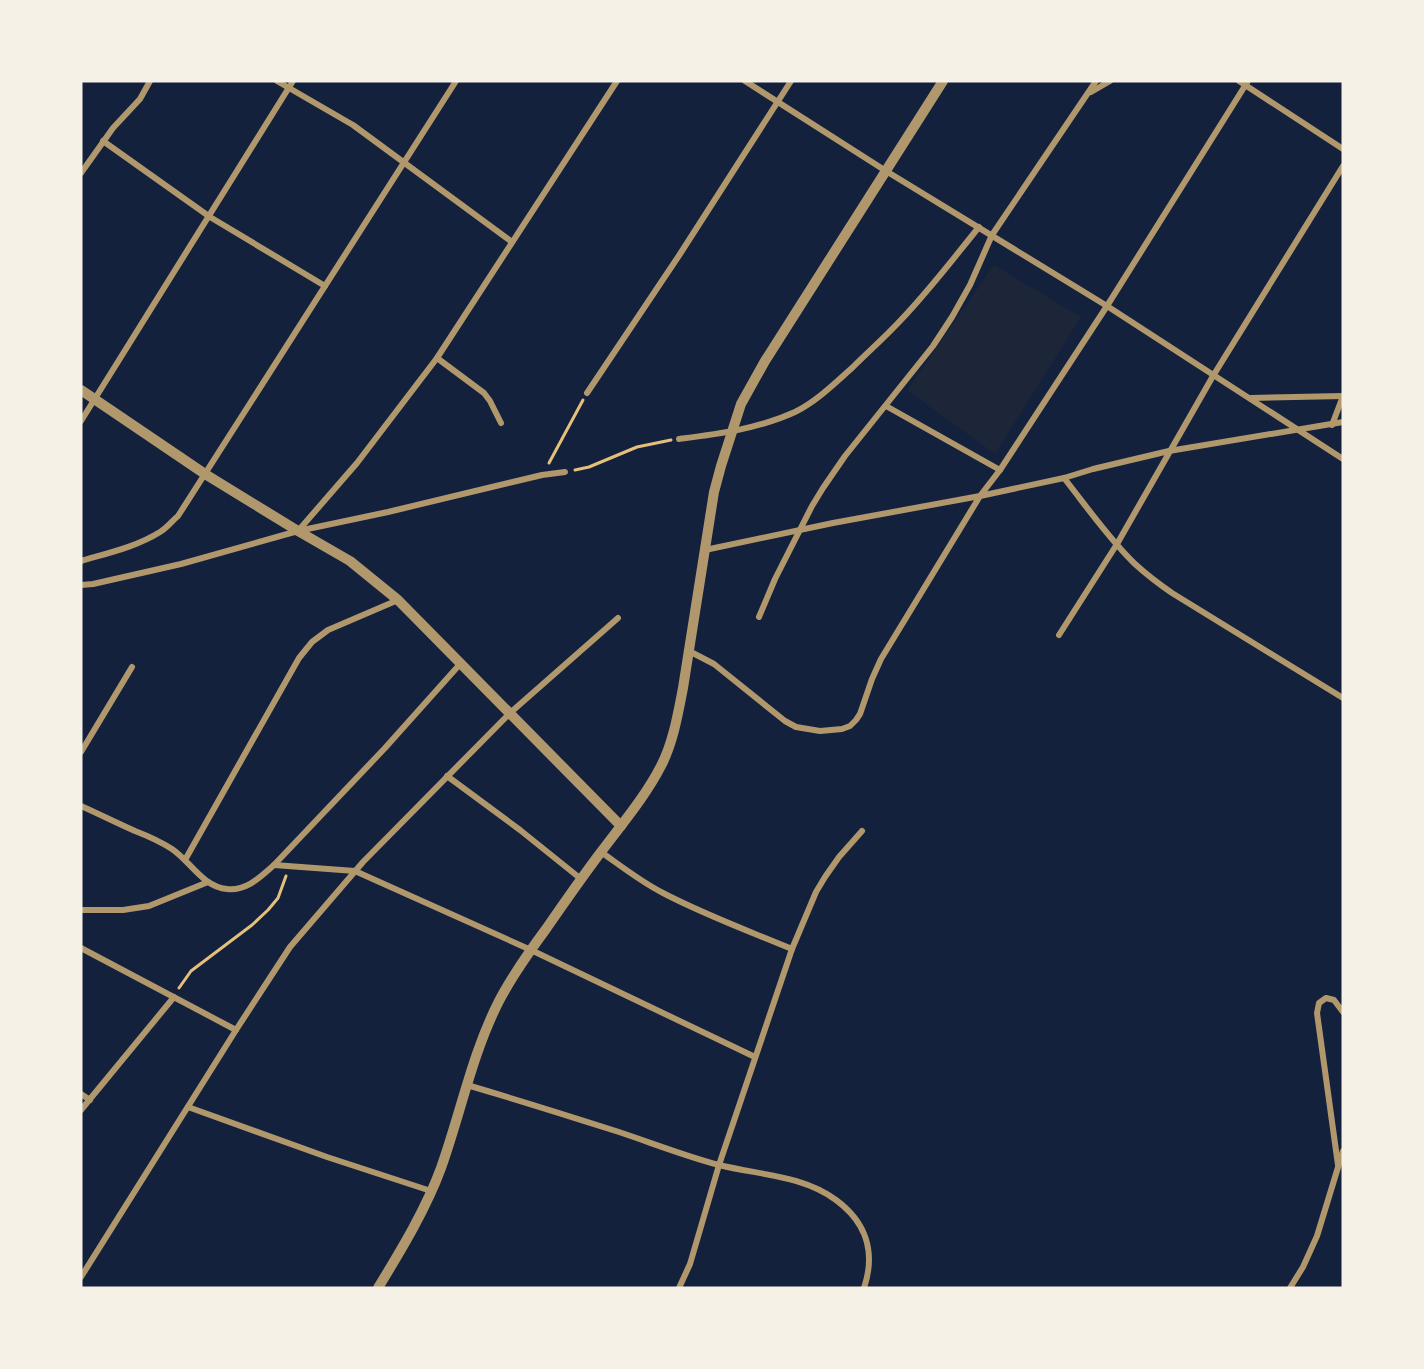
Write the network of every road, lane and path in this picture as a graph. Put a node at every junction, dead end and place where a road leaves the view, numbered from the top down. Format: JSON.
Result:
{"nodes":[{"id":1,"x":150,"y":81,"type":"edge"},
{"id":2,"x":277,"y":81,"type":"edge"},
{"id":3,"x":293,"y":81,"type":"edge"},
{"id":4,"x":456,"y":81,"type":"edge"},
{"id":5,"x":617,"y":81,"type":"edge"},
{"id":6,"x":745,"y":81,"type":"edge"},
{"id":7,"x":791,"y":81,"type":"edge"},
{"id":8,"x":943,"y":81,"type":"edge"},
{"id":9,"x":1096,"y":81,"type":"edge"},
{"id":10,"x":1110,"y":81,"type":"edge"},
{"id":11,"x":1244,"y":82,"type":"edge"},
{"id":12,"x":288,"y":88,"type":"junction"},
{"id":13,"x":1088,"y":94,"type":"junction"},
{"id":14,"x":778,"y":102,"type":"junction"},
{"id":15,"x":103,"y":141,"type":"junction"},
{"id":16,"x":1343,"y":149,"type":"edge"},
{"id":17,"x":404,"y":162,"type":"junction"},
{"id":18,"x":1343,"y":166,"type":"edge"},
{"id":19,"x":886,"y":171,"type":"junction"},
{"id":20,"x":81,"y":173,"type":"edge"},
{"id":21,"x":210,"y":216,"type":"junction"},
{"id":22,"x":979,"y":227,"type":"junction"},
{"id":23,"x":992,"y":235,"type":"junction"},
{"id":24,"x":512,"y":242,"type":"junction"},
{"id":25,"x":325,"y":286,"type":"junction"},
{"id":26,"x":1107,"y":306,"type":"junction"},
{"id":27,"x":437,"y":358,"type":"junction"},
{"id":28,"x":1213,"y":376,"type":"junction"},
{"id":29,"x":81,"y":390,"type":"edge"},
{"id":30,"x":587,"y":393,"type":"joint"},
{"id":31,"x":1343,"y":396,"type":"edge"},
{"id":32,"x":1251,"y":398,"type":"junction"},
{"id":33,"x":96,"y":400,"type":"junction"},
{"id":34,"x":886,"y":406,"type":"junction"},
{"id":35,"x":81,"y":422,"type":"edge"},
{"id":36,"x":1343,"y":422,"type":"edge"},
{"id":37,"x":501,"y":423,"type":"dead end"},
{"id":38,"x":1332,"y":424,"type":"junction"},
{"id":39,"x":1298,"y":430,"type":"junction"},
{"id":40,"x":731,"y":432,"type":"junction"},
{"id":41,"x":679,"y":439,"type":"joint"},
{"id":42,"x":1169,"y":451,"type":"junction"},
{"id":43,"x":1343,"y":459,"type":"edge"},
{"id":44,"x":1000,"y":470,"type":"junction"},
{"id":45,"x":565,"y":472,"type":"joint"},
{"id":46,"x":205,"y":474,"type":"junction"},
{"id":47,"x":542,"y":476,"type":"junction"},
{"id":48,"x":1064,"y":478,"type":"junction"},
{"id":49,"x":980,"y":496,"type":"junction"},
{"id":50,"x":800,"y":529,"type":"junction"},
{"id":51,"x":298,"y":531,"type":"junction"},
{"id":52,"x":1117,"y":544,"type":"junction"},
{"id":53,"x":705,"y":550,"type":"junction"},
{"id":54,"x":81,"y":561,"type":"edge"},
{"id":55,"x":81,"y":585,"type":"edge"},
{"id":56,"x":398,"y":600,"type":"junction"},
{"id":57,"x":759,"y":616,"type":"dead end"},
{"id":58,"x":618,"y":618,"type":"dead end"},
{"id":59,"x":1059,"y":635,"type":"dead end"},
{"id":60,"x":689,"y":651,"type":"junction"},
{"id":61,"x":461,"y":663,"type":"junction"},
{"id":62,"x":132,"y":667,"type":"dead end"},
{"id":63,"x":1343,"y":698,"type":"edge"},
{"id":64,"x":510,"y":713,"type":"junction"},
{"id":65,"x":81,"y":752,"type":"edge"},
{"id":66,"x":447,"y":776,"type":"junction"},
{"id":67,"x":81,"y":806,"type":"edge"},
{"id":68,"x":621,"y":826,"type":"junction"},
{"id":69,"x":862,"y":831,"type":"dead end"},
{"id":70,"x":601,"y":852,"type":"junction"},
{"id":71,"x":185,"y":860,"type":"junction"},
{"id":72,"x":274,"y":865,"type":"junction"},
{"id":73,"x":288,"y":866,"type":"junction"},
{"id":74,"x":355,"y":871,"type":"junction"},
{"id":75,"x":581,"y":879,"type":"junction"},
{"id":76,"x":208,"y":882,"type":"junction"},
{"id":77,"x":81,"y":910,"type":"edge"},
{"id":78,"x":81,"y":948,"type":"edge"},
{"id":79,"x":792,"y":949,"type":"junction"},
{"id":80,"x":531,"y":950,"type":"junction"},
{"id":81,"x":174,"y":997,"type":"junction"},
{"id":82,"x":1343,"y":1012,"type":"edge"},
{"id":83,"x":236,"y":1030,"type":"junction"},
{"id":84,"x":755,"y":1058,"type":"junction"},
{"id":85,"x":466,"y":1084,"type":"junction"},
{"id":86,"x":81,"y":1094,"type":"edge"},
{"id":87,"x":90,"y":1100,"type":"junction"},
{"id":88,"x":188,"y":1107,"type":"junction"},
{"id":89,"x":81,"y":1110,"type":"edge"},
{"id":90,"x":1343,"y":1151,"type":"edge"},
{"id":91,"x":719,"y":1165,"type":"junction"},
{"id":92,"x":1338,"y":1165,"type":"junction"},
{"id":93,"x":431,"y":1191,"type":"junction"},
{"id":94,"x":81,"y":1277,"type":"edge"},
{"id":95,"x":378,"y":1288,"type":"edge"},
{"id":96,"x":680,"y":1288,"type":"edge"},
{"id":97,"x":864,"y":1288,"type":"edge"},
{"id":98,"x":1290,"y":1288,"type":"edge"}],
"edges":[{"from":1,"to":15,"type":"street"},
{"from":2,"to":12,"type":"street"},
{"from":3,"to":12,"type":"street"},
{"from":4,"to":17,"type":"street"},
{"from":5,"to":24,"type":"street"},
{"from":6,"to":14,"type":"street"},
{"from":7,"to":14,"type":"street"},
{"from":8,"to":19,"type":"street"},
{"from":9,"to":13,"type":"street"},
{"from":10,"to":13,"type":"street"},
{"from":11,"to":16,"type":"street"},
{"from":11,"to":26,"type":"street"},
{"from":12,"to":17,"type":"street"},
{"from":12,"to":21,"type":"street"},
{"from":13,"to":23,"type":"street"},
{"from":14,"to":19,"type":"street"},
{"from":14,"to":30,"type":"street"},
{"from":15,"to":20,"type":"street"},
{"from":15,"to":21,"type":"street"},
{"from":17,"to":24,"type":"street"},
{"from":17,"to":25,"type":"street"},
{"from":18,"to":28,"type":"street"},
{"from":19,"to":22,"type":"street"},
{"from":19,"to":40,"type":"street"},
{"from":21,"to":25,"type":"street"},
{"from":21,"to":33,"type":"street"},
{"from":22,"to":23,"type":"street"},
{"from":22,"to":40,"type":"street"},
{"from":23,"to":26,"type":"street"},
{"from":23,"to":34,"type":"street"},
{"from":24,"to":27,"type":"street"},
{"from":25,"to":46,"type":"street"},
{"from":26,"to":28,"type":"street"},
{"from":26,"to":44,"type":"street"},
{"from":27,"to":37,"type":"street"},
{"from":27,"to":51,"type":"street"},
{"from":28,"to":32,"type":"street"},
{"from":28,"to":42,"type":"street"},
{"from":29,"to":33,"type":"street"},
{"from":30,"to":47,"type":"path"},
{"from":31,"to":32,"type":"street"},
{"from":31,"to":38,"type":"street"},
{"from":32,"to":39,"type":"street"},
{"from":33,"to":35,"type":"street"},
{"from":33,"to":46,"type":"street"},
{"from":34,"to":44,"type":"street"},
{"from":34,"to":50,"type":"street"},
{"from":36,"to":38,"type":"street"},
{"from":38,"to":39,"type":"street"},
{"from":39,"to":42,"type":"street"},
{"from":39,"to":43,"type":"street"},
{"from":40,"to":41,"type":"street"},
{"from":40,"to":53,"type":"street"},
{"from":41,"to":45,"type":"path"},
{"from":42,"to":48,"type":"street"},
{"from":42,"to":52,"type":"street"},
{"from":44,"to":49,"type":"street"},
{"from":45,"to":47,"type":"street"},
{"from":46,"to":51,"type":"street"},
{"from":46,"to":54,"type":"street"},
{"from":47,"to":51,"type":"street"},
{"from":48,"to":49,"type":"street"},
{"from":48,"to":52,"type":"street"},
{"from":49,"to":50,"type":"street"},
{"from":49,"to":60,"type":"street"},
{"from":50,"to":53,"type":"street"},
{"from":50,"to":57,"type":"street"},
{"from":51,"to":55,"type":"street"},
{"from":51,"to":56,"type":"street"},
{"from":52,"to":59,"type":"street"},
{"from":52,"to":63,"type":"street"},
{"from":53,"to":60,"type":"street"},
{"from":56,"to":61,"type":"street"},
{"from":56,"to":71,"type":"street"},
{"from":58,"to":64,"type":"street"},
{"from":60,"to":68,"type":"street"},
{"from":61,"to":64,"type":"street"},
{"from":61,"to":72,"type":"street"},
{"from":62,"to":65,"type":"street"},
{"from":64,"to":66,"type":"street"},
{"from":64,"to":68,"type":"street"},
{"from":66,"to":74,"type":"street"},
{"from":66,"to":75,"type":"street"},
{"from":67,"to":71,"type":"street"},
{"from":68,"to":70,"type":"street"},
{"from":69,"to":79,"type":"street"},
{"from":70,"to":75,"type":"street"},
{"from":70,"to":79,"type":"street"},
{"from":71,"to":76,"type":"street"},
{"from":72,"to":73,"type":"street"},
{"from":72,"to":76,"type":"street"},
{"from":73,"to":74,"type":"street"},
{"from":73,"to":81,"type":"path"},
{"from":74,"to":80,"type":"street"},
{"from":74,"to":83,"type":"street"},
{"from":75,"to":80,"type":"street"},
{"from":76,"to":77,"type":"street"},
{"from":78,"to":81,"type":"street"},
{"from":79,"to":84,"type":"street"},
{"from":80,"to":84,"type":"street"},
{"from":80,"to":85,"type":"street"},
{"from":81,"to":83,"type":"street"},
{"from":81,"to":87,"type":"street"},
{"from":82,"to":92,"type":"street"},
{"from":83,"to":88,"type":"street"},
{"from":84,"to":91,"type":"street"},
{"from":85,"to":91,"type":"street"},
{"from":85,"to":93,"type":"street"},
{"from":86,"to":87,"type":"street"},
{"from":87,"to":89,"type":"street"},
{"from":88,"to":93,"type":"street"},
{"from":88,"to":94,"type":"street"},
{"from":90,"to":92,"type":"street"},
{"from":91,"to":96,"type":"street"},
{"from":91,"to":97,"type":"street"},
{"from":92,"to":98,"type":"street"},
{"from":93,"to":95,"type":"street"}]}
